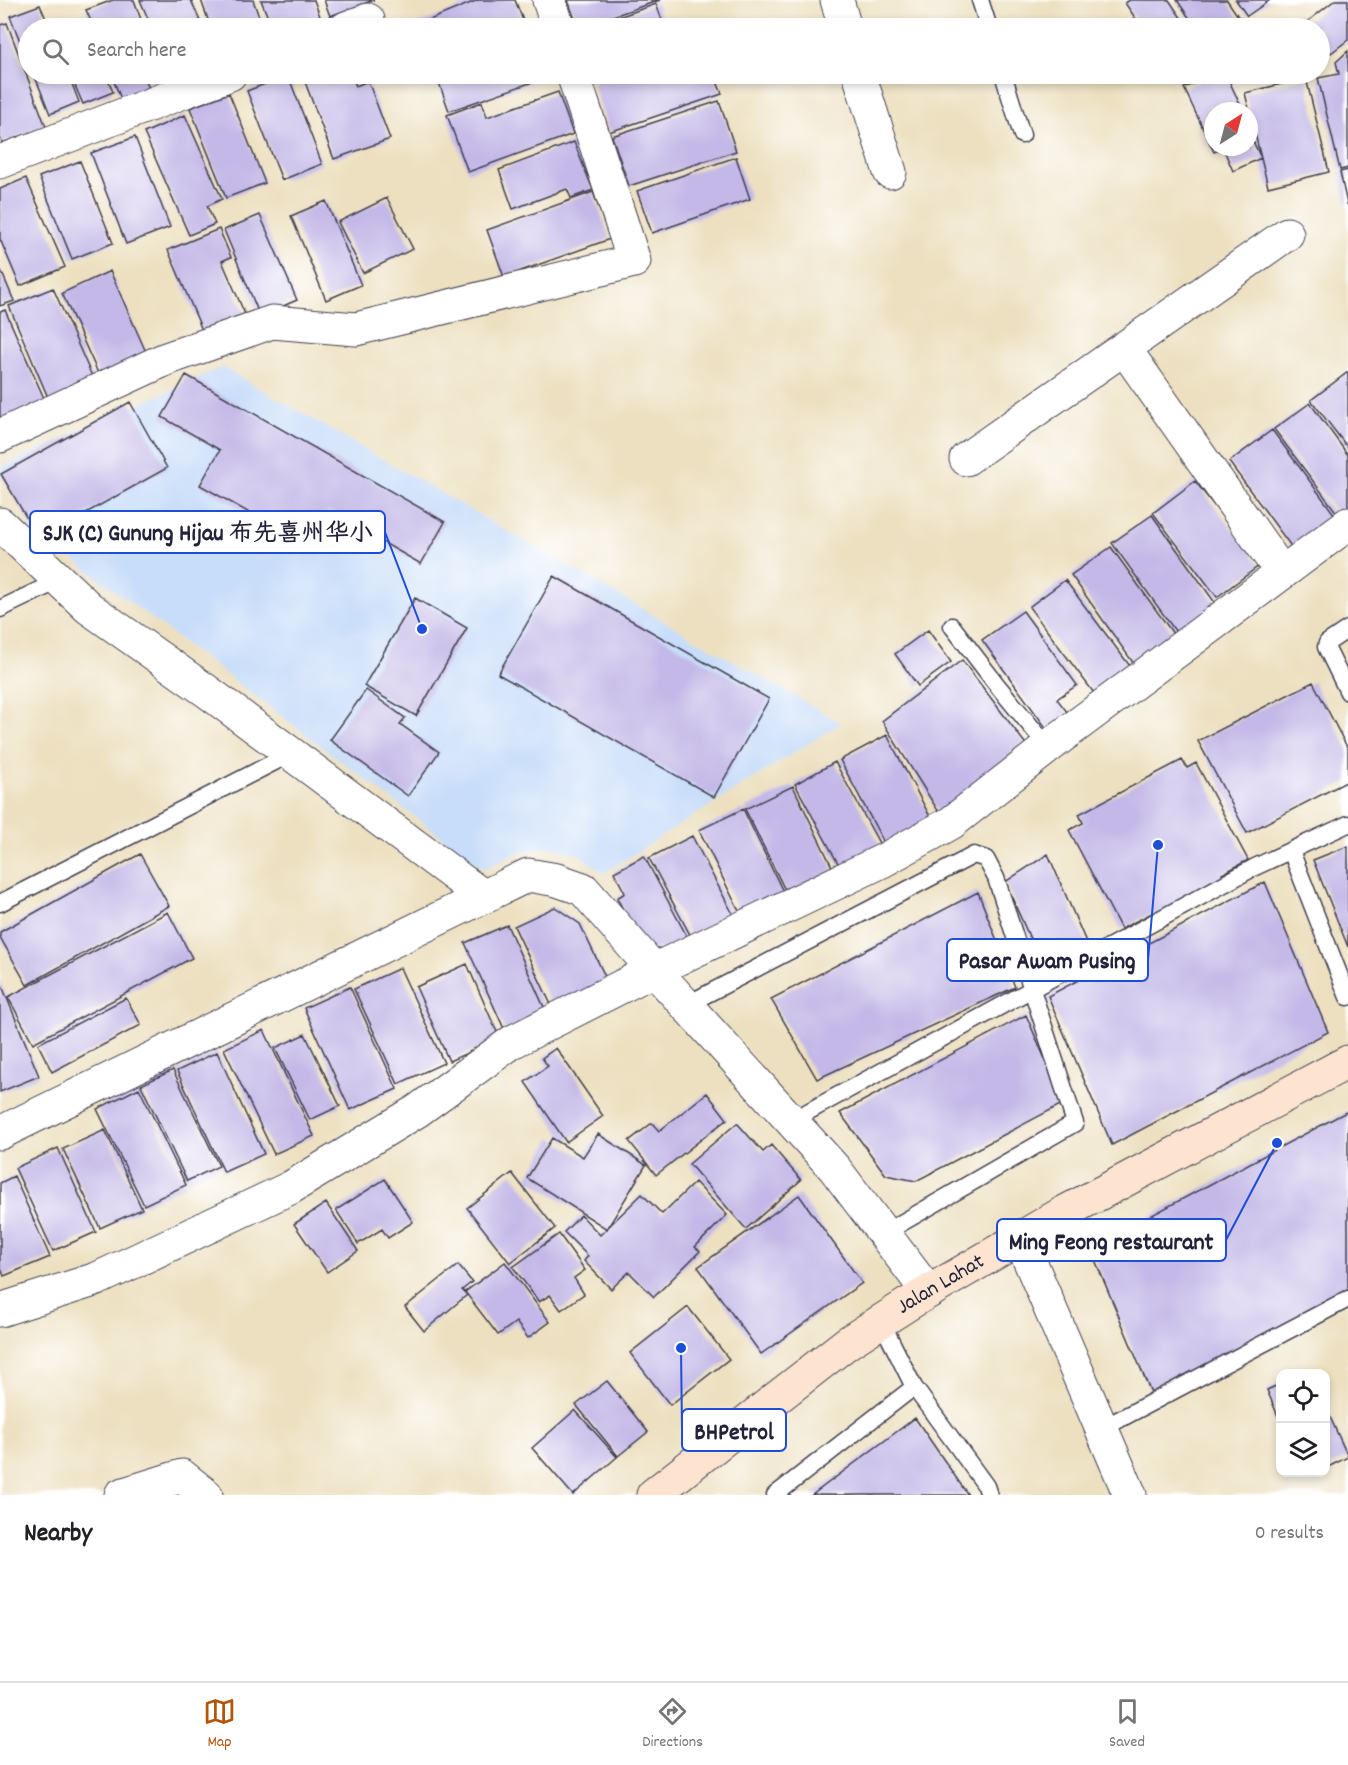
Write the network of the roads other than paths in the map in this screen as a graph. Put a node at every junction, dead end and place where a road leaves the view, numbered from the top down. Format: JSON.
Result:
{"nodes":[{"id":1,"x":549,"y":0,"type":"edge"},
{"id":2,"x":837,"y":0,"type":"edge"},
{"id":3,"x":980,"y":0,"type":"edge"},
{"id":4,"x":555,"y":18,"type":"edge"},
{"id":5,"x":842,"y":18,"type":"edge"},
{"id":6,"x":986,"y":18,"type":"edge"},
{"id":7,"x":204,"y":84,"type":"edge"},
{"id":8,"x":576,"y":84,"type":"edge"},
{"id":9,"x":862,"y":84,"type":"edge"},
{"id":10,"x":1006,"y":84,"type":"edge"},
{"id":11,"x":1022,"y":135,"type":"dead end"},
{"id":12,"x":0,"y":162,"type":"edge"},
{"id":13,"x":890,"y":172,"type":"dead end"},
{"id":14,"x":1287,"y":234,"type":"dead end"},
{"id":15,"x":1124,"y":348,"type":"junction"},
{"id":16,"x":0,"y":436,"type":"edge"},
{"id":17,"x":966,"y":459,"type":"dead end"},
{"id":18,"x":1348,"y":524,"type":"edge"},
{"id":19,"x":0,"y":525,"type":"edge"},
{"id":20,"x":1282,"y":573,"type":"junction"},
{"id":21,"x":60,"y":580,"type":"junction"},
{"id":22,"x":0,"y":609,"type":"edge"},
{"id":23,"x":952,"y":626,"type":"dead end"},
{"id":24,"x":1348,"y":629,"type":"edge"},
{"id":25,"x":1348,"y":692,"type":"edge"},
{"id":26,"x":1048,"y":747,"type":"junction"},
{"id":27,"x":290,"y":754,"type":"junction"},
{"id":28,"x":1348,"y":824,"type":"edge"},
{"id":29,"x":1291,"y":851,"type":"junction"},
{"id":30,"x":484,"y":897,"type":"junction"},
{"id":31,"x":0,"y":903,"type":"edge"},
{"id":32,"x":654,"y":970,"type":"junction"},
{"id":33,"x":1033,"y":989,"type":"junction"},
{"id":34,"x":1348,"y":997,"type":"edge"},
{"id":35,"x":686,"y":1005,"type":"junction"},
{"id":36,"x":1348,"y":1062,"type":"edge"},
{"id":37,"x":791,"y":1121,"type":"junction"},
{"id":38,"x":0,"y":1133,"type":"edge"},
{"id":39,"x":884,"y":1233,"type":"junction"},
{"id":40,"x":1020,"y":1238,"type":"junction"},
{"id":41,"x":928,"y":1292,"type":"junction"},
{"id":42,"x":1348,"y":1299,"type":"edge"},
{"id":43,"x":0,"y":1310,"type":"edge"},
{"id":44,"x":881,"y":1321,"type":"junction"},
{"id":45,"x":914,"y":1387,"type":"junction"},
{"id":46,"x":1101,"y":1429,"type":"junction"},
{"id":47,"x":660,"y":1493,"type":"edge"},
{"id":48,"x":121,"y":1495,"type":"edge"},
{"id":49,"x":206,"y":1495,"type":"edge"},
{"id":50,"x":775,"y":1495,"type":"edge"},
{"id":51,"x":989,"y":1495,"type":"edge"},
{"id":52,"x":1130,"y":1495,"type":"edge"}],
"edges":[{"from":1,"to":4,"type":"street"},
{"from":2,"to":5,"type":"street"},
{"from":3,"to":6,"type":"lane"},
{"from":7,"to":12,"type":"street"},
{"from":8,"to":16,"type":"street"},
{"from":9,"to":13,"type":"street"},
{"from":10,"to":11,"type":"lane"},
{"from":14,"to":15,"type":"street"},
{"from":15,"to":17,"type":"street"},
{"from":15,"to":20,"type":"street"},
{"from":18,"to":20,"type":"street"},
{"from":19,"to":21,"type":"street"},
{"from":20,"to":26,"type":"street"},
{"from":21,"to":22,"type":"lane"},
{"from":21,"to":27,"type":"street"},
{"from":23,"to":26,"type":"lane"},
{"from":24,"to":25,"type":"lane"},
{"from":26,"to":32,"type":"street"},
{"from":27,"to":30,"type":"street"},
{"from":27,"to":31,"type":"lane"},
{"from":28,"to":29,"type":"lane"},
{"from":29,"to":33,"type":"lane"},
{"from":29,"to":34,"type":"lane"},
{"from":30,"to":32,"type":"street"},
{"from":30,"to":38,"type":"street"},
{"from":32,"to":35,"type":"street"},
{"from":32,"to":43,"type":"street"},
{"from":33,"to":35,"type":"lane"},
{"from":33,"to":37,"type":"lane"},
{"from":33,"to":39,"type":"lane"},
{"from":35,"to":37,"type":"street"},
{"from":36,"to":40,"type":"main road","name":"Jalan Lahat"},
{"from":37,"to":39,"type":"street"},
{"from":39,"to":41,"type":"street"},
{"from":40,"to":41,"type":"main road","name":"Jalan Lahat"},
{"from":40,"to":46,"type":"street"},
{"from":41,"to":44,"type":"main road","name":"Jalan Lahat"},
{"from":42,"to":46,"type":"lane"},
{"from":44,"to":45,"type":"lane"},
{"from":44,"to":47,"type":"main road","name":"Jalan Lahat"},
{"from":45,"to":50,"type":"lane"},
{"from":45,"to":51,"type":"lane"},
{"from":46,"to":52,"type":"street"},
{"from":48,"to":49,"type":"street"}]}
